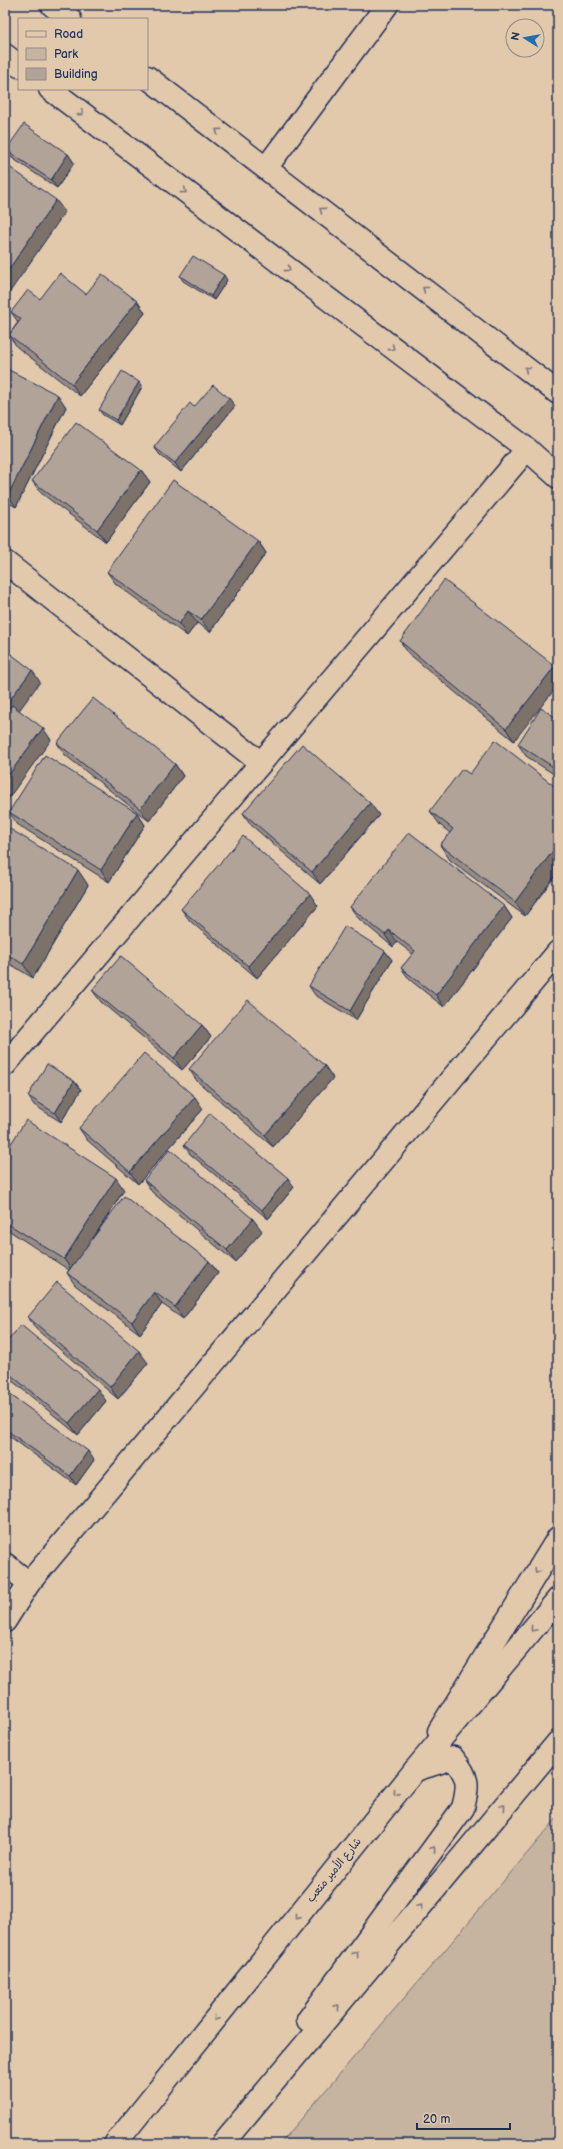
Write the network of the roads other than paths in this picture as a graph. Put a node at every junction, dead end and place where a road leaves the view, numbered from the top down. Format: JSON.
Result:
{"nodes":[{"id":1,"x":52,"y":5,"type":"edge"},
{"id":2,"x":388,"y":5,"type":"edge"},
{"id":3,"x":69,"y":18,"type":"edge"},
{"id":4,"x":5,"y":55,"type":"edge"},
{"id":5,"x":18,"y":65,"type":"edge"},
{"id":6,"x":148,"y":78,"type":"edge"},
{"id":7,"x":51,"y":90,"type":"edge"},
{"id":8,"x":266,"y":168,"type":"junction"},
{"id":9,"x":558,"y":393,"type":"edge"},
{"id":10,"x":526,"y":450,"type":"junction"},
{"id":11,"x":558,"y":477,"type":"edge"},
{"id":12,"x":5,"y":562,"type":"edge"},
{"id":13,"x":261,"y":763,"type":"junction"},
{"id":14,"x":558,"y":952,"type":"edge"},
{"id":15,"x":7,"y":1059,"type":"edge"},
{"id":16,"x":558,"y":1538,"type":"edge"},
{"id":17,"x":5,"y":1564,"type":"edge"},
{"id":18,"x":29,"y":1583,"type":"junction"},
{"id":19,"x":558,"y":1599,"type":"edge"},
{"id":20,"x":5,"y":1621,"type":"edge"},
{"id":21,"x":558,"y":1742,"type":"edge"},
{"id":22,"x":415,"y":1770,"type":"junction"},
{"id":23,"x":115,"y":2144,"type":"edge"},
{"id":24,"x":218,"y":2144,"type":"edge"},
{"id":25,"x":222,"y":2144,"type":"edge"}],
"edges":[{"from":1,"to":3,"type":"street"},
{"from":2,"to":8,"type":"street"},
{"from":4,"to":5,"type":"street"},
{"from":8,"to":6,"type":"street","one_way":true},
{"from":7,"to":10,"type":"street","one_way":true},
{"from":9,"to":8,"type":"street","one_way":true},
{"from":10,"to":11,"type":"street"},
{"from":10,"to":13,"type":"street"},
{"from":12,"to":13,"type":"street"},
{"from":13,"to":15,"type":"street"},
{"from":14,"to":18,"type":"street"},
{"from":16,"to":22,"type":"street","one_way":true},
{"from":17,"to":18,"type":"street"},
{"from":18,"to":20,"type":"street"},
{"from":19,"to":22,"type":"street","name":"شارع الأمير متعب","one_way":true},
{"from":25,"to":21,"type":"street","one_way":true},
{"from":22,"to":23,"type":"street","name":"شارع الأمير متعب","one_way":true},
{"from":24,"to":22,"type":"street","one_way":true}]}
